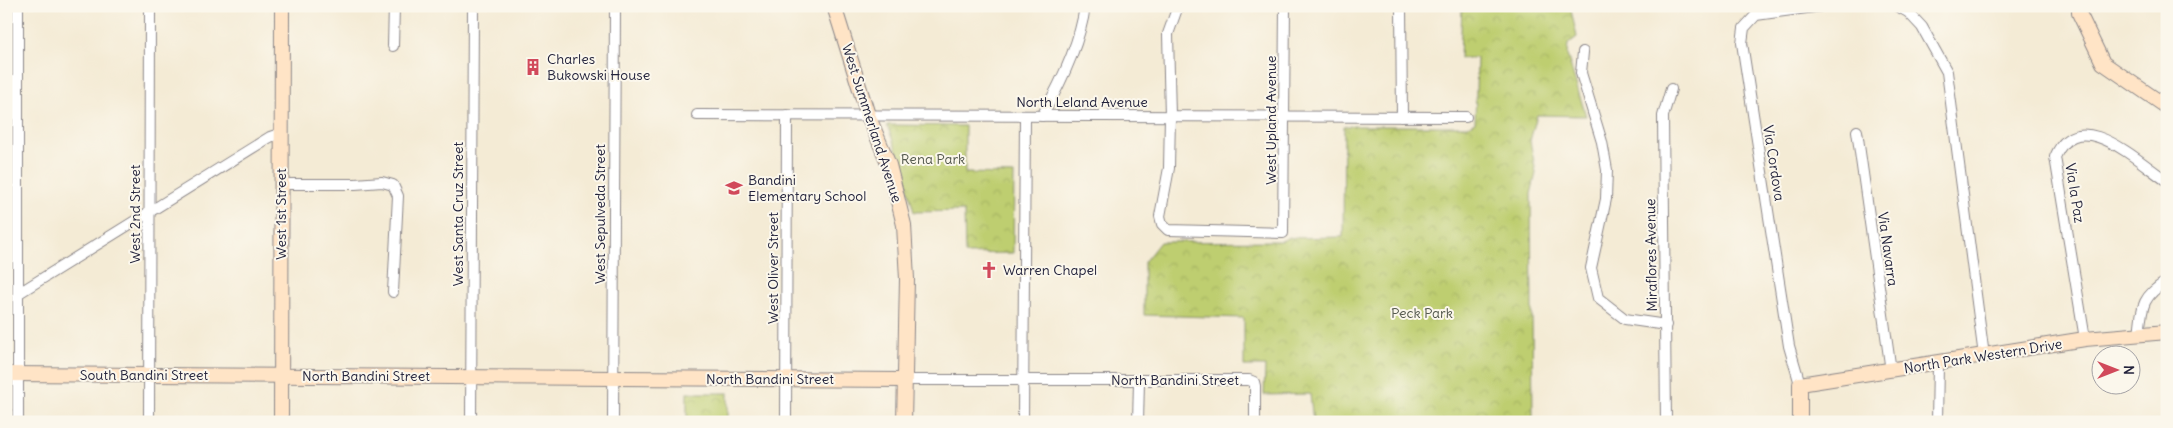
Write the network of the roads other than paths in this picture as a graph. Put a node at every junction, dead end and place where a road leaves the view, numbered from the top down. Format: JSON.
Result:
{"nodes":[{"id":1,"x":18,"y":6,"type":"edge"},
{"id":2,"x":150,"y":6,"type":"edge"},
{"id":3,"x":282,"y":6,"type":"edge"},
{"id":4,"x":394,"y":6,"type":"edge"},
{"id":5,"x":473,"y":6,"type":"edge"},
{"id":6,"x":615,"y":6,"type":"edge"},
{"id":7,"x":834,"y":6,"type":"edge"},
{"id":8,"x":1085,"y":6,"type":"edge"},
{"id":9,"x":1178,"y":6,"type":"edge"},
{"id":10,"x":1285,"y":6,"type":"edge"},
{"id":11,"x":1401,"y":6,"type":"edge"},
{"id":12,"x":1822,"y":6,"type":"edge"},
{"id":13,"x":1898,"y":6,"type":"edge"},
{"id":14,"x":2079,"y":6,"type":"edge"},
{"id":15,"x":393,"y":46,"type":"dead end"},
{"id":16,"x":1583,"y":52,"type":"dead end"},
{"id":17,"x":6,"y":80,"type":"edge"},
{"id":18,"x":18,"y":81,"type":"junction"},
{"id":19,"x":1671,"y":89,"type":"dead end"},
{"id":20,"x":2167,"y":107,"type":"edge"},
{"id":21,"x":697,"y":115,"type":"dead end"},
{"id":22,"x":787,"y":115,"type":"junction"},
{"id":23,"x":868,"y":115,"type":"junction"},
{"id":24,"x":1025,"y":116,"type":"junction"},
{"id":25,"x":1042,"y":116,"type":"junction"},
{"id":26,"x":1170,"y":116,"type":"junction"},
{"id":27,"x":1285,"y":116,"type":"junction"},
{"id":28,"x":1402,"y":117,"type":"junction"},
{"id":29,"x":1466,"y":117,"type":"dead end"},
{"id":30,"x":1857,"y":131,"type":"dead end"},
{"id":31,"x":282,"y":133,"type":"junction"},
{"id":32,"x":2167,"y":181,"type":"edge"},
{"id":33,"x":282,"y":184,"type":"junction"},
{"id":34,"x":149,"y":212,"type":"junction"},
{"id":35,"x":2167,"y":281,"type":"edge"},
{"id":36,"x":18,"y":292,"type":"junction"},
{"id":37,"x":393,"y":292,"type":"dead end"},
{"id":38,"x":1666,"y":325,"type":"junction"},
{"id":39,"x":2167,"y":332,"type":"edge"},
{"id":40,"x":2140,"y":336,"type":"junction"},
{"id":41,"x":2084,"y":339,"type":"junction"},
{"id":42,"x":1984,"y":356,"type":"junction"},
{"id":43,"x":1938,"y":364,"type":"junction"},
{"id":44,"x":1891,"y":371,"type":"junction"},
{"id":45,"x":13,"y":374,"type":"edge"},
{"id":46,"x":149,"y":375,"type":"junction"},
{"id":47,"x":282,"y":375,"type":"junction"},
{"id":48,"x":472,"y":376,"type":"junction"},
{"id":49,"x":613,"y":379,"type":"junction"},
{"id":50,"x":787,"y":380,"type":"junction"},
{"id":51,"x":904,"y":380,"type":"junction"},
{"id":52,"x":1024,"y":380,"type":"junction"},
{"id":53,"x":1139,"y":381,"type":"junction"},
{"id":54,"x":1800,"y":384,"type":"junction"},
{"id":55,"x":18,"y":422,"type":"edge"},
{"id":56,"x":149,"y":422,"type":"edge"},
{"id":57,"x":281,"y":422,"type":"edge"},
{"id":58,"x":471,"y":422,"type":"edge"},
{"id":59,"x":613,"y":422,"type":"edge"},
{"id":60,"x":786,"y":422,"type":"edge"},
{"id":61,"x":904,"y":422,"type":"edge"},
{"id":62,"x":1023,"y":422,"type":"edge"},
{"id":63,"x":1138,"y":422,"type":"edge"},
{"id":64,"x":1255,"y":422,"type":"edge"},
{"id":65,"x":1666,"y":422,"type":"edge"},
{"id":66,"x":1800,"y":422,"type":"edge"},
{"id":67,"x":1937,"y":422,"type":"edge"}],
"edges":[{"from":1,"to":18,"type":"street"},
{"from":2,"to":34,"type":"street","name":"West 2nd Street"},
{"from":3,"to":31,"type":"street","name":"West 1st Street"},
{"from":4,"to":15,"type":"street"},
{"from":5,"to":48,"type":"street","name":"West Santa Cruz Street"},
{"from":6,"to":49,"type":"street","name":"West Sepulveda Street"},
{"from":7,"to":23,"type":"street","name":"West Summerland Avenue"},
{"from":8,"to":25,"type":"street"},
{"from":9,"to":26,"type":"street"},
{"from":10,"to":27,"type":"street","name":"West Upland Avenue"},
{"from":11,"to":28,"type":"street"},
{"from":12,"to":54,"type":"street","name":"Via Cordova"},
{"from":13,"to":42,"type":"street"},
{"from":14,"to":20,"type":"street"},
{"from":16,"to":38,"type":"street"},
{"from":17,"to":18,"type":"street"},
{"from":18,"to":36,"type":"street"},
{"from":19,"to":38,"type":"street","name":"Miraflores Avenue"},
{"from":21,"to":22,"type":"street","name":"North Leland Avenue"},
{"from":22,"to":23,"type":"street","name":"North Leland Avenue"},
{"from":22,"to":50,"type":"street","name":"West Oliver Street"},
{"from":23,"to":24,"type":"street","name":"North Leland Avenue"},
{"from":23,"to":51,"type":"street","name":"West Summerland Avenue"},
{"from":24,"to":25,"type":"street","name":"North Leland Avenue"},
{"from":24,"to":52,"type":"street"},
{"from":25,"to":26,"type":"street","name":"North Leland Avenue"},
{"from":26,"to":27,"type":"street","name":"North Leland Avenue"},
{"from":26,"to":27,"type":"street","name":"West Upland Avenue"},
{"from":27,"to":28,"type":"street","name":"North Leland Avenue"},
{"from":28,"to":29,"type":"street","name":"North Leland Avenue"},
{"from":30,"to":44,"type":"street","name":"Via Navarra"},
{"from":31,"to":33,"type":"street","name":"West 1st Street"},
{"from":31,"to":34,"type":"street"},
{"from":32,"to":41,"type":"street","name":"Via la Paz"},
{"from":33,"to":37,"type":"street"},
{"from":33,"to":47,"type":"street","name":"West 1st Street"},
{"from":34,"to":36,"type":"street"},
{"from":34,"to":46,"type":"street","name":"West 2nd Street"},
{"from":35,"to":40,"type":"street"},
{"from":36,"to":45,"type":"street"},
{"from":38,"to":65,"type":"street","name":"Miraflores Avenue"},
{"from":39,"to":40,"type":"street","name":"North Park Western Drive"},
{"from":40,"to":41,"type":"street","name":"North Park Western Drive"},
{"from":41,"to":42,"type":"street","name":"North Park Western Drive"},
{"from":42,"to":43,"type":"street","name":"North Park Western Drive"},
{"from":43,"to":44,"type":"street","name":"North Park Western Drive"},
{"from":43,"to":67,"type":"street"},
{"from":44,"to":54,"type":"street","name":"North Park Western Drive"},
{"from":45,"to":46,"type":"street","name":"South Bandini Street"},
{"from":45,"to":55,"type":"street"},
{"from":46,"to":47,"type":"street","name":"South Bandini Street"},
{"from":46,"to":56,"type":"street","name":"West 2nd Street"},
{"from":47,"to":48,"type":"street","name":"North Bandini Street"},
{"from":47,"to":57,"type":"street","name":"West 1st Street"},
{"from":48,"to":49,"type":"street","name":"North Bandini Street"},
{"from":48,"to":58,"type":"street","name":"West Santa Cruz Street"},
{"from":49,"to":50,"type":"street","name":"North Bandini Street"},
{"from":49,"to":59,"type":"street","name":"West Sepulveda Street"},
{"from":50,"to":51,"type":"street","name":"North Bandini Street"},
{"from":50,"to":60,"type":"street","name":"West Oliver Street"},
{"from":51,"to":52,"type":"street","name":"North Bandini Street"},
{"from":51,"to":61,"type":"street","name":"West Summerland Avenue"},
{"from":52,"to":53,"type":"street","name":"North Bandini Street"},
{"from":52,"to":62,"type":"street"},
{"from":53,"to":63,"type":"street"},
{"from":53,"to":64,"type":"street","name":"North Bandini Street"},
{"from":54,"to":66,"type":"street"}]}
